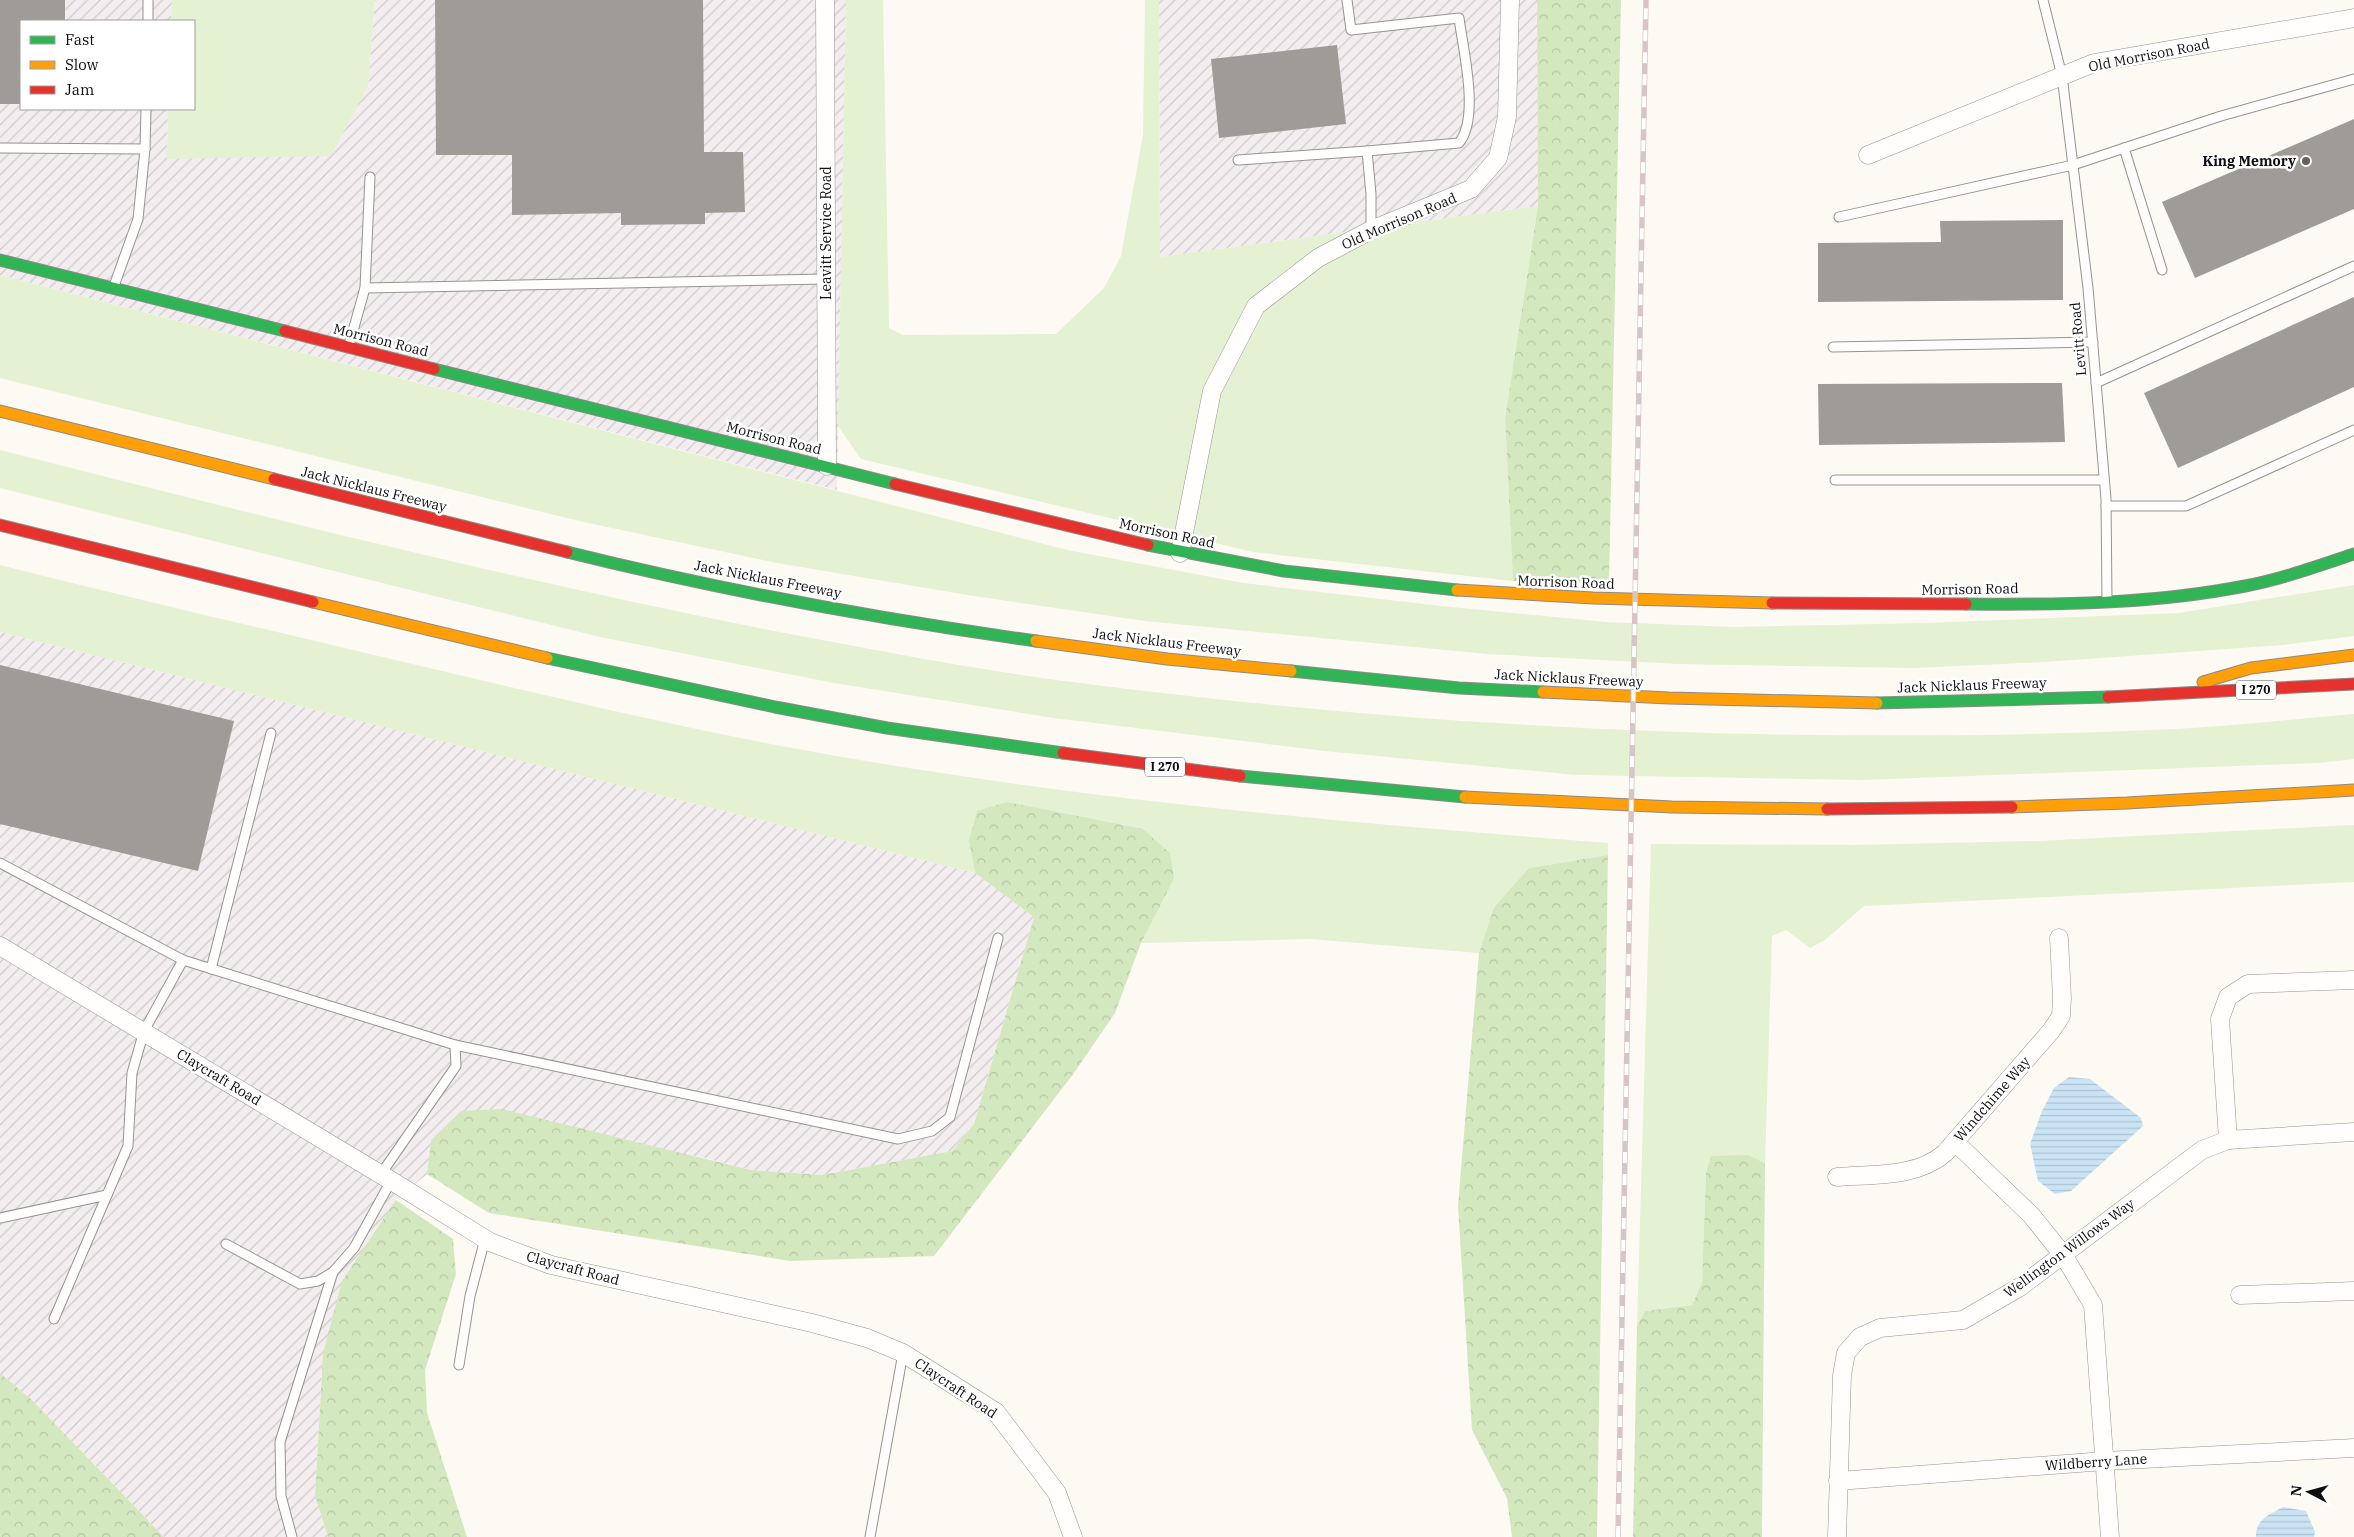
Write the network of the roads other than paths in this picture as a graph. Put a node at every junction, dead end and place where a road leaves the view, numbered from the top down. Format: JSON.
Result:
{"nodes":[{"id":1,"x":148,"y":0,"type":"edge"},
{"id":2,"x":825,"y":0,"type":"edge"},
{"id":3,"x":1347,"y":0,"type":"edge"},
{"id":4,"x":1510,"y":0,"type":"edge"},
{"id":5,"x":2043,"y":0,"type":"edge"},
{"id":6,"x":2354,"y":18,"type":"edge"},
{"id":7,"x":148,"y":20,"type":"edge"},
{"id":8,"x":2062,"y":76,"type":"junction"},
{"id":9,"x":2354,"y":79,"type":"edge"},
{"id":10,"x":146,"y":110,"type":"edge"},
{"id":11,"x":0,"y":148,"type":"edge"},
{"id":12,"x":2124,"y":148,"type":"junction"},
{"id":13,"x":145,"y":149,"type":"junction"},
{"id":14,"x":1367,"y":151,"type":"junction"},
{"id":15,"x":1868,"y":155,"type":"dead end"},
{"id":16,"x":1238,"y":160,"type":"dead end"},
{"id":17,"x":2073,"y":165,"type":"junction"},
{"id":18,"x":370,"y":177,"type":"dead end"},
{"id":19,"x":1838,"y":217,"type":"dead end"},
{"id":20,"x":1371,"y":230,"type":"junction"},
{"id":21,"x":0,"y":260,"type":"edge"},
{"id":22,"x":2354,"y":266,"type":"edge"},
{"id":23,"x":2162,"y":270,"type":"dead end"},
{"id":24,"x":826,"y":279,"type":"junction"},
{"id":25,"x":113,"y":288,"type":"junction"},
{"id":26,"x":365,"y":288,"type":"junction"},
{"id":27,"x":2093,"y":342,"type":"junction"},
{"id":28,"x":1833,"y":347,"type":"dead end"},
{"id":29,"x":349,"y":348,"type":"junction"},
{"id":30,"x":2096,"y":383,"type":"junction"},
{"id":31,"x":0,"y":412,"type":"edge"},
{"id":32,"x":2354,"y":430,"type":"edge"},
{"id":33,"x":827,"y":466,"type":"junction"},
{"id":34,"x":1835,"y":480,"type":"dead end"},
{"id":35,"x":2104,"y":480,"type":"junction"},
{"id":36,"x":2106,"y":506,"type":"junction"},
{"id":37,"x":0,"y":525,"type":"edge"},
{"id":38,"x":1180,"y":553,"type":"junction"},
{"id":39,"x":2354,"y":554,"type":"edge"},
{"id":40,"x":2107,"y":601,"type":"junction"},
{"id":41,"x":2354,"y":655,"type":"edge"},
{"id":42,"x":2354,"y":684,"type":"edge"},
{"id":43,"x":2159,"y":696,"type":"junction"},
{"id":44,"x":271,"y":733,"type":"dead end"},
{"id":45,"x":2354,"y":790,"type":"edge"},
{"id":46,"x":0,"y":863,"type":"edge"},
{"id":47,"x":998,"y":938,"type":"dead end"},
{"id":48,"x":2059,"y":938,"type":"dead end"},
{"id":49,"x":0,"y":946,"type":"edge"},
{"id":50,"x":183,"y":960,"type":"junction"},
{"id":51,"x":211,"y":969,"type":"junction"},
{"id":52,"x":2354,"y":980,"type":"edge"},
{"id":53,"x":144,"y":1031,"type":"junction"},
{"id":54,"x":455,"y":1045,"type":"junction"},
{"id":55,"x":2354,"y":1132,"type":"edge"},
{"id":56,"x":2228,"y":1140,"type":"junction"},
{"id":57,"x":1955,"y":1142,"type":"junction"},
{"id":58,"x":386,"y":1177,"type":"junction"},
{"id":59,"x":1837,"y":1177,"type":"dead end"},
{"id":60,"x":107,"y":1196,"type":"junction"},
{"id":61,"x":0,"y":1218,"type":"edge"},
{"id":62,"x":485,"y":1239,"type":"junction"},
{"id":63,"x":226,"y":1244,"type":"dead end"},
{"id":64,"x":2064,"y":1256,"type":"junction"},
{"id":65,"x":333,"y":1272,"type":"junction"},
{"id":66,"x":2354,"y":1291,"type":"edge"},
{"id":67,"x":2240,"y":1295,"type":"dead end"},
{"id":68,"x":54,"y":1319,"type":"dead end"},
{"id":69,"x":903,"y":1354,"type":"junction"},
{"id":70,"x":459,"y":1365,"type":"dead end"},
{"id":71,"x":2354,"y":1448,"type":"edge"},
{"id":72,"x":2105,"y":1461,"type":"junction"},
{"id":73,"x":1838,"y":1481,"type":"junction"},
{"id":74,"x":292,"y":1537,"type":"edge"},
{"id":75,"x":870,"y":1537,"type":"edge"},
{"id":76,"x":1073,"y":1537,"type":"edge"},
{"id":77,"x":1837,"y":1537,"type":"edge"},
{"id":78,"x":2110,"y":1537,"type":"edge"}],
"edges":[{"from":1,"to":7,"type":"lane"},
{"from":2,"to":24,"type":"street","name":"Leavitt Service Road"},
{"from":3,"to":14,"type":"lane"},
{"from":4,"to":20,"type":"street","name":"Old Morrison Road"},
{"from":5,"to":8,"type":"lane","name":"Levitt Road"},
{"from":6,"to":8,"type":"street","name":"Old Morrison Road"},
{"from":8,"to":15,"type":"street","name":"Old Morrison Road"},
{"from":8,"to":17,"type":"lane","name":"Levitt Road"},
{"from":9,"to":12,"type":"lane"},
{"from":10,"to":13,"type":"lane"},
{"from":11,"to":13,"type":"lane"},
{"from":12,"to":17,"type":"lane"},
{"from":12,"to":23,"type":"lane"},
{"from":13,"to":25,"type":"lane"},
{"from":14,"to":16,"type":"lane"},
{"from":14,"to":20,"type":"lane"},
{"from":17,"to":19,"type":"lane"},
{"from":17,"to":27,"type":"lane","name":"Levitt Road"},
{"from":18,"to":26,"type":"lane"},
{"from":20,"to":38,"type":"street","name":"Old Morrison Road"},
{"from":21,"to":25,"type":"main road","name":"Morrison Road"},
{"from":22,"to":30,"type":"lane"},
{"from":24,"to":26,"type":"lane"},
{"from":24,"to":33,"type":"street","name":"Leavitt Service Road"},
{"from":25,"to":29,"type":"main road","name":"Morrison Road"},
{"from":26,"to":29,"type":"lane"},
{"from":27,"to":28,"type":"lane"},
{"from":27,"to":30,"type":"lane","name":"Levitt Road"},
{"from":29,"to":33,"type":"main road","name":"Morrison Road"},
{"from":30,"to":35,"type":"lane","name":"Levitt Road"},
{"from":31,"to":43,"type":"main road","name":"Jack Nicklaus Freeway","number":"I 270"},
{"from":32,"to":36,"type":"lane"},
{"from":33,"to":38,"type":"main road","name":"Morrison Road"},
{"from":34,"to":35,"type":"lane"},
{"from":35,"to":36,"type":"lane","name":"Levitt Road"},
{"from":36,"to":40,"type":"lane","name":"Levitt Road"},
{"from":37,"to":45,"type":"main road","number":"I 270"},
{"from":38,"to":40,"type":"main road","name":"Morrison Road"},
{"from":39,"to":40,"type":"main road","name":"Morrison Road"},
{"from":41,"to":43,"type":"main road"},
{"from":42,"to":43,"type":"main road","name":"Jack Nicklaus Freeway","number":"I 270"},
{"from":44,"to":51,"type":"lane"},
{"from":46,"to":50,"type":"lane"},
{"from":47,"to":54,"type":"lane"},
{"from":48,"to":57,"type":"street","name":"Windchime Way"},
{"from":49,"to":53,"type":"street","name":"Claycraft Road"},
{"from":50,"to":51,"type":"lane"},
{"from":50,"to":53,"type":"lane"},
{"from":51,"to":54,"type":"lane"},
{"from":52,"to":56,"type":"street"},
{"from":53,"to":58,"type":"street","name":"Claycraft Road"},
{"from":53,"to":60,"type":"lane"},
{"from":54,"to":58,"type":"lane"},
{"from":55,"to":56,"type":"street","name":"Wellington Willows Way"},
{"from":56,"to":64,"type":"street","name":"Wellington Willows Way"},
{"from":57,"to":59,"type":"street","name":"Windchime Way"},
{"from":57,"to":64,"type":"street"},
{"from":58,"to":62,"type":"street","name":"Claycraft Road"},
{"from":58,"to":65,"type":"lane"},
{"from":60,"to":61,"type":"lane"},
{"from":60,"to":68,"type":"lane"},
{"from":62,"to":69,"type":"street","name":"Claycraft Road"},
{"from":62,"to":70,"type":"lane"},
{"from":63,"to":65,"type":"lane"},
{"from":64,"to":72,"type":"street"},
{"from":64,"to":73,"type":"street","name":"Wellington Willows Way"},
{"from":65,"to":74,"type":"lane"},
{"from":66,"to":67,"type":"street"},
{"from":69,"to":75,"type":"lane"},
{"from":69,"to":76,"type":"street","name":"Claycraft Road"},
{"from":71,"to":72,"type":"street","name":"Wildberry Lane"},
{"from":72,"to":73,"type":"street","name":"Wildberry Lane"},
{"from":72,"to":78,"type":"street"},
{"from":73,"to":77,"type":"street","name":"Wellington Willows Way"}]}
